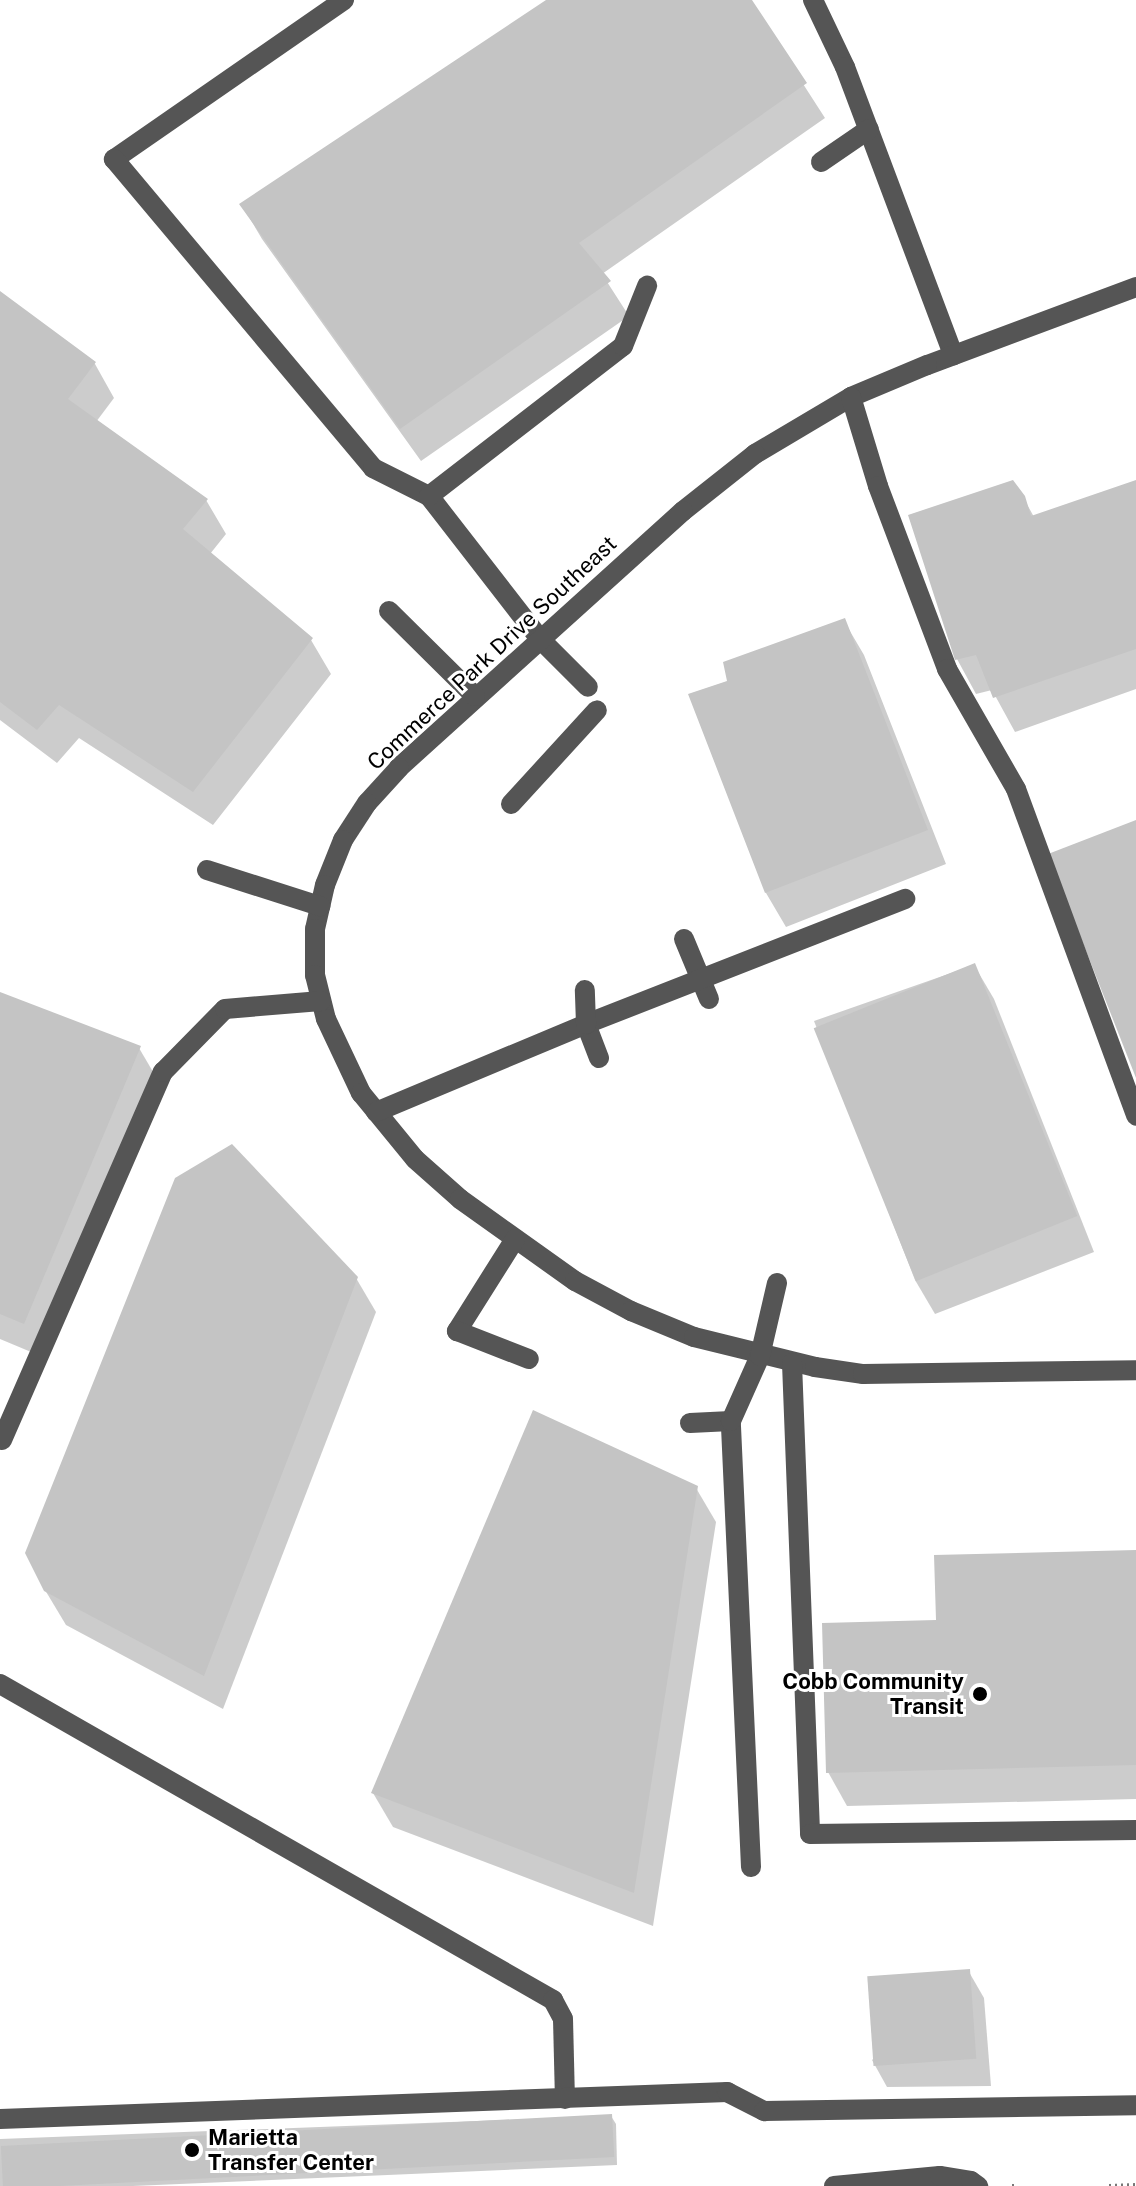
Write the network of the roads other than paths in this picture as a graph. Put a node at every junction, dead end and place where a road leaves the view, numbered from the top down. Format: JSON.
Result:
{"nodes":[{"id":1,"x":344,"y":0,"type":"edge"},
{"id":2,"x":813,"y":0,"type":"edge"},
{"id":3,"x":869,"y":129,"type":"junction"},
{"id":4,"x":821,"y":162,"type":"dead end"},
{"id":5,"x":647,"y":286,"type":"dead end"},
{"id":6,"x":1136,"y":287,"type":"edge"},
{"id":7,"x":953,"y":355,"type":"junction"},
{"id":8,"x":851,"y":397,"type":"junction"},
{"id":9,"x":429,"y":496,"type":"junction"},
{"id":10,"x":389,"y":611,"type":"dead end"},
{"id":11,"x":539,"y":638,"type":"junction"},
{"id":12,"x":588,"y":687,"type":"dead end"},
{"id":13,"x":475,"y":696,"type":"junction"},
{"id":14,"x":597,"y":710,"type":"dead end"},
{"id":15,"x":511,"y":804,"type":"dead end"},
{"id":16,"x":207,"y":870,"type":"dead end"},
{"id":17,"x":905,"y":899,"type":"dead end"},
{"id":18,"x":320,"y":906,"type":"junction"},
{"id":19,"x":684,"y":939,"type":"dead end"},
{"id":20,"x":705,"y":989,"type":"junction"},
{"id":21,"x":585,"y":990,"type":"dead end"},
{"id":22,"x":321,"y":1001,"type":"junction"},
{"id":23,"x":586,"y":1024,"type":"junction"},
{"id":24,"x":599,"y":1058,"type":"dead end"},
{"id":25,"x":376,"y":1112,"type":"junction"},
{"id":26,"x":1136,"y":1116,"type":"edge"},
{"id":27,"x":515,"y":1239,"type":"junction"},
{"id":28,"x":777,"y":1283,"type":"dead end"},
{"id":29,"x":760,"y":1356,"type":"junction"},
{"id":30,"x":529,"y":1359,"type":"dead end"},
{"id":31,"x":792,"y":1363,"type":"junction"},
{"id":32,"x":1136,"y":1370,"type":"edge"},
{"id":33,"x":731,"y":1421,"type":"junction"},
{"id":34,"x":690,"y":1423,"type":"dead end"},
{"id":35,"x":2,"y":1440,"type":"edge"},
{"id":36,"x":0,"y":1684,"type":"edge"},
{"id":37,"x":1136,"y":1830,"type":"edge"},
{"id":38,"x":751,"y":1867,"type":"dead end"},
{"id":39,"x":565,"y":2099,"type":"junction"},
{"id":40,"x":1136,"y":2105,"type":"edge"},
{"id":41,"x":0,"y":2119,"type":"edge"},
{"id":42,"x":834,"y":2186,"type":"edge"},
{"id":43,"x":978,"y":2186,"type":"edge"}],
"edges":[{"from":1,"to":9,"type":"street"},
{"from":2,"to":3,"type":"street"},
{"from":3,"to":4,"type":"street"},
{"from":3,"to":7,"type":"street"},
{"from":5,"to":9,"type":"street"},
{"from":6,"to":7,"type":"street","name":"Commerce Park Drive Southeast"},
{"from":7,"to":8,"type":"street","name":"Commerce Park Drive Southeast"},
{"from":8,"to":11,"type":"street","name":"Commerce Park Drive Southeast"},
{"from":8,"to":26,"type":"street"},
{"from":9,"to":11,"type":"street"},
{"from":10,"to":13,"type":"street"},
{"from":11,"to":12,"type":"street"},
{"from":11,"to":13,"type":"street","name":"Commerce Park Drive Southeast"},
{"from":13,"to":18,"type":"street","name":"Commerce Park Drive Southeast"},
{"from":14,"to":15,"type":"street"},
{"from":16,"to":18,"type":"street"},
{"from":17,"to":20,"type":"street"},
{"from":18,"to":22,"type":"street","name":"Commerce Park Drive Southeast"},
{"from":19,"to":20,"type":"street"},
{"from":20,"to":23,"type":"street"},
{"from":21,"to":23,"type":"street"},
{"from":22,"to":25,"type":"street","name":"Commerce Park Drive Southeast"},
{"from":22,"to":35,"type":"street"},
{"from":23,"to":24,"type":"street"},
{"from":23,"to":25,"type":"street"},
{"from":25,"to":27,"type":"street","name":"Commerce Park Drive Southeast"},
{"from":27,"to":29,"type":"street","name":"Commerce Park Drive Southeast"},
{"from":27,"to":30,"type":"street"},
{"from":28,"to":29,"type":"street"},
{"from":29,"to":31,"type":"street","name":"Commerce Park Drive Southeast"},
{"from":29,"to":33,"type":"street"},
{"from":31,"to":32,"type":"street","name":"Commerce Park Drive Southeast"},
{"from":31,"to":37,"type":"street"},
{"from":33,"to":34,"type":"street"},
{"from":33,"to":38,"type":"street"},
{"from":36,"to":39,"type":"street"},
{"from":39,"to":40,"type":"street"},
{"from":39,"to":41,"type":"street"},
{"from":42,"to":43,"type":"street"}]}
